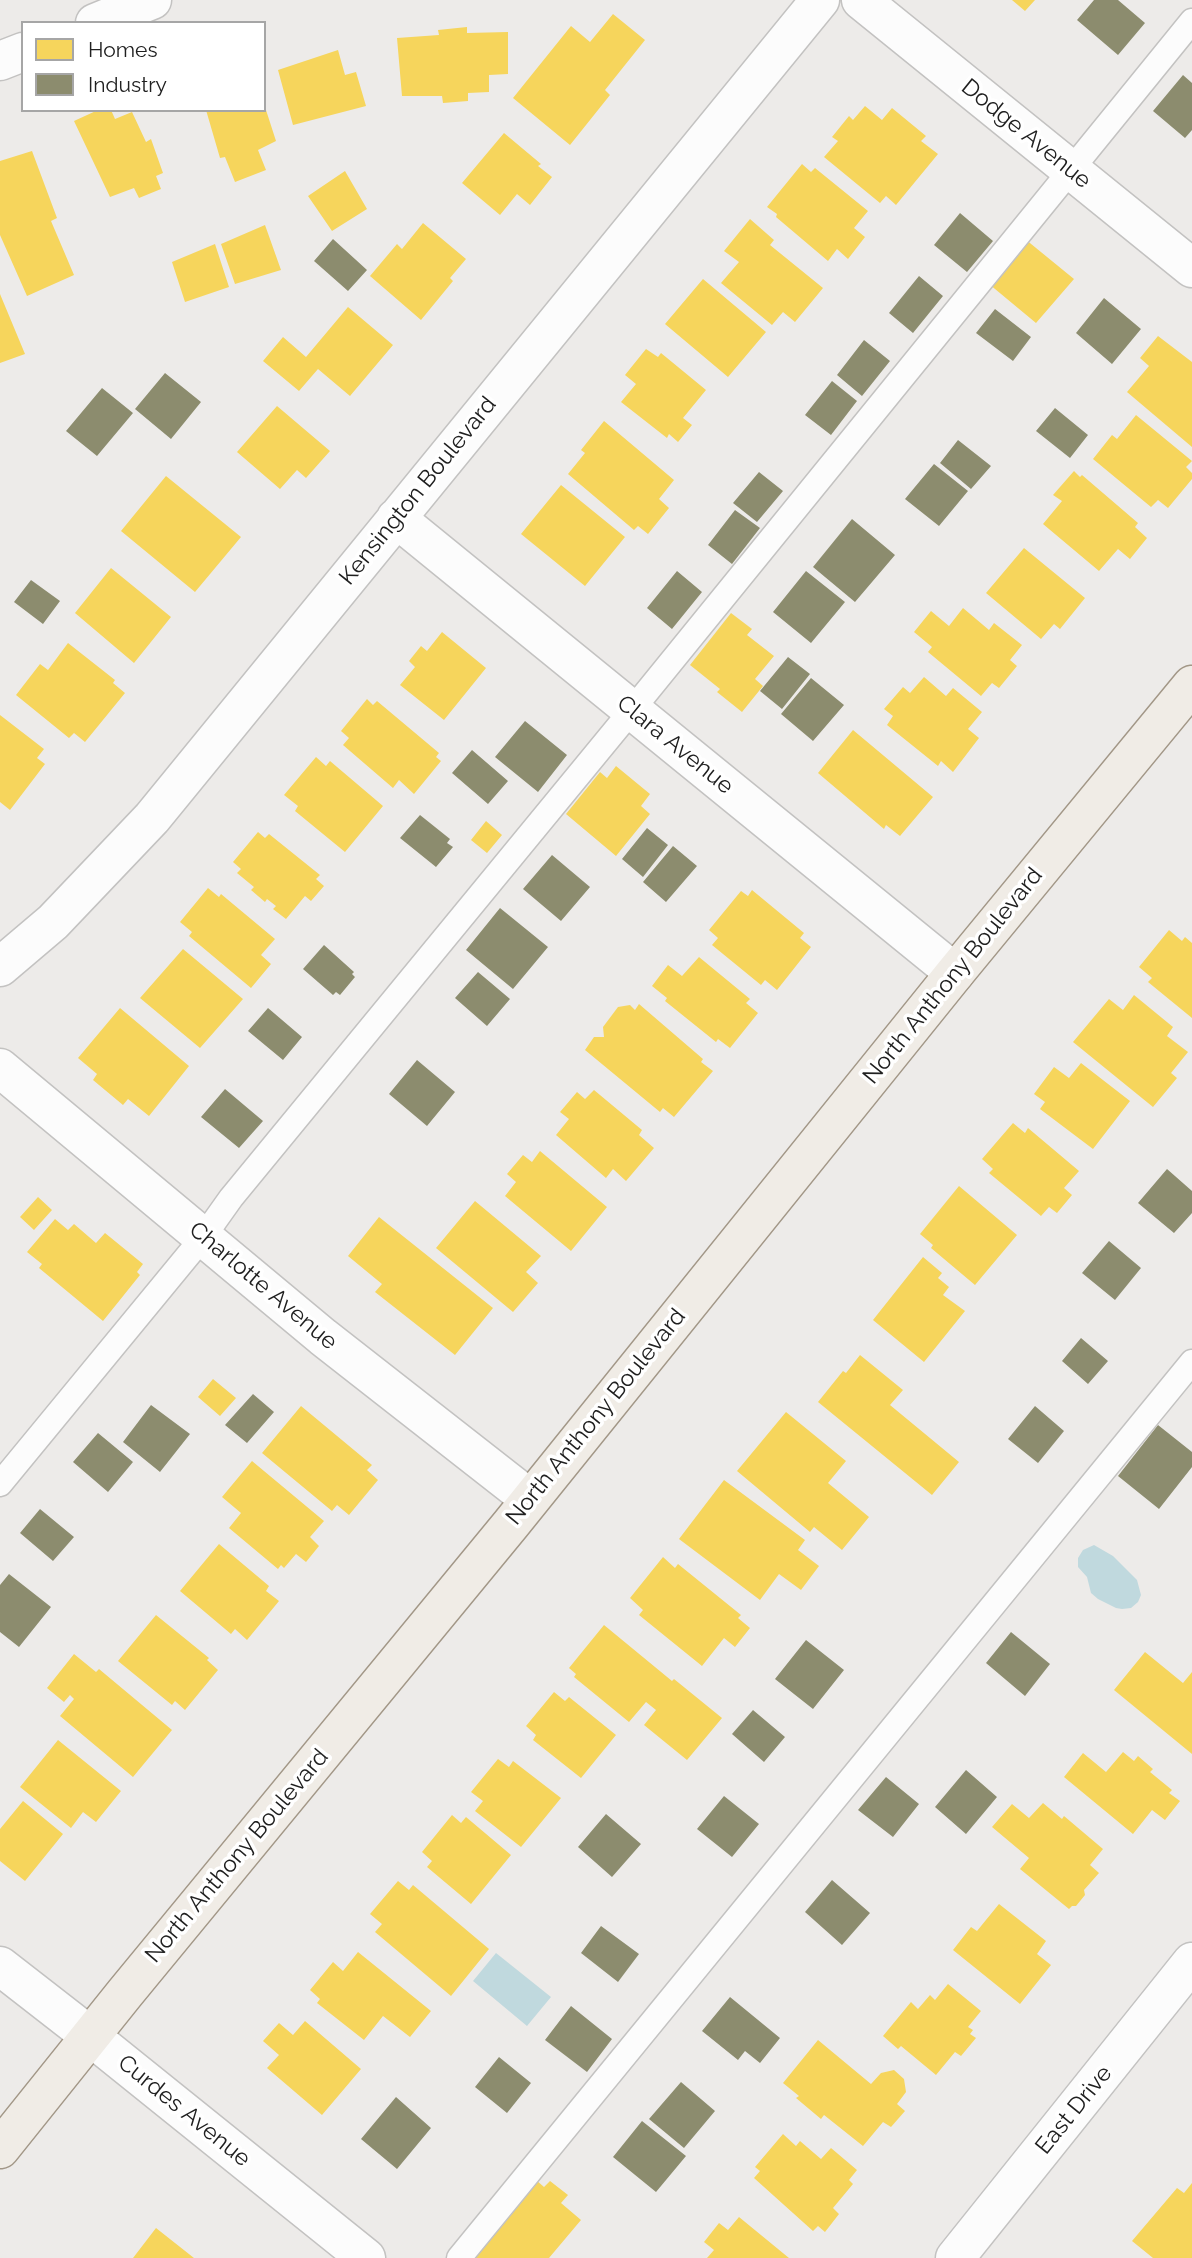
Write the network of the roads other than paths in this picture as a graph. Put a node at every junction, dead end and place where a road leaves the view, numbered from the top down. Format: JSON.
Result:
{"nodes":[{"id":1,"x":152,"y":0,"type":"edge"},
{"id":2,"x":820,"y":0,"type":"edge"},
{"id":3,"x":861,"y":0,"type":"edge"},
{"id":4,"x":100,"y":21,"type":"edge"},
{"id":5,"x":1192,"y":21,"type":"edge"},
{"id":6,"x":21,"y":52,"type":"edge"},
{"id":7,"x":0,"y":61,"type":"edge"},
{"id":8,"x":1071,"y":170,"type":"junction"},
{"id":9,"x":1192,"y":268,"type":"edge"},
{"id":10,"x":396,"y":518,"type":"junction"},
{"id":11,"x":1192,"y":685,"type":"edge"},
{"id":12,"x":632,"y":710,"type":"junction"},
{"id":13,"x":0,"y":967,"type":"edge"},
{"id":14,"x":955,"y":973,"type":"junction"},
{"id":15,"x":0,"y":1068,"type":"edge"},
{"id":16,"x":204,"y":1236,"type":"junction"},
{"id":17,"x":1192,"y":1363,"type":"edge"},
{"id":18,"x":0,"y":1484,"type":"edge"},
{"id":19,"x":530,"y":1499,"type":"junction"},
{"id":20,"x":1192,"y":1962,"type":"edge"},
{"id":21,"x":0,"y":1966,"type":"edge"},
{"id":22,"x":90,"y":2036,"type":"junction"},
{"id":23,"x":0,"y":2149,"type":"edge"},
{"id":24,"x":366,"y":2258,"type":"edge"},
{"id":25,"x":459,"y":2258,"type":"edge"},
{"id":26,"x":955,"y":2258,"type":"edge"}],
"edges":[{"from":1,"to":4,"type":"street"},
{"from":2,"to":10,"type":"street","name":"Kensington Boulevard"},
{"from":3,"to":8,"type":"street","name":"Dodge Avenue"},
{"from":5,"to":8,"type":"lane"},
{"from":6,"to":7,"type":"street"},
{"from":8,"to":9,"type":"street","name":"Dodge Avenue"},
{"from":8,"to":12,"type":"lane"},
{"from":10,"to":12,"type":"street","name":"Clara Avenue"},
{"from":10,"to":13,"type":"street","name":"Kensington Boulevard"},
{"from":11,"to":14,"type":"main road","name":"North Anthony Boulevard"},
{"from":12,"to":14,"type":"street","name":"Clara Avenue"},
{"from":12,"to":16,"type":"lane"},
{"from":14,"to":19,"type":"main road","name":"North Anthony Boulevard"},
{"from":15,"to":16,"type":"street","name":"Charlotte Avenue"},
{"from":16,"to":18,"type":"lane"},
{"from":16,"to":19,"type":"street","name":"Charlotte Avenue"},
{"from":17,"to":25,"type":"lane"},
{"from":19,"to":22,"type":"main road","name":"North Anthony Boulevard"},
{"from":20,"to":26,"type":"street","name":"East Drive"},
{"from":21,"to":22,"type":"street","name":"Curdes Avenue"},
{"from":22,"to":23,"type":"main road","name":"North Anthony Boulevard"},
{"from":22,"to":24,"type":"street","name":"Curdes Avenue"}]}
